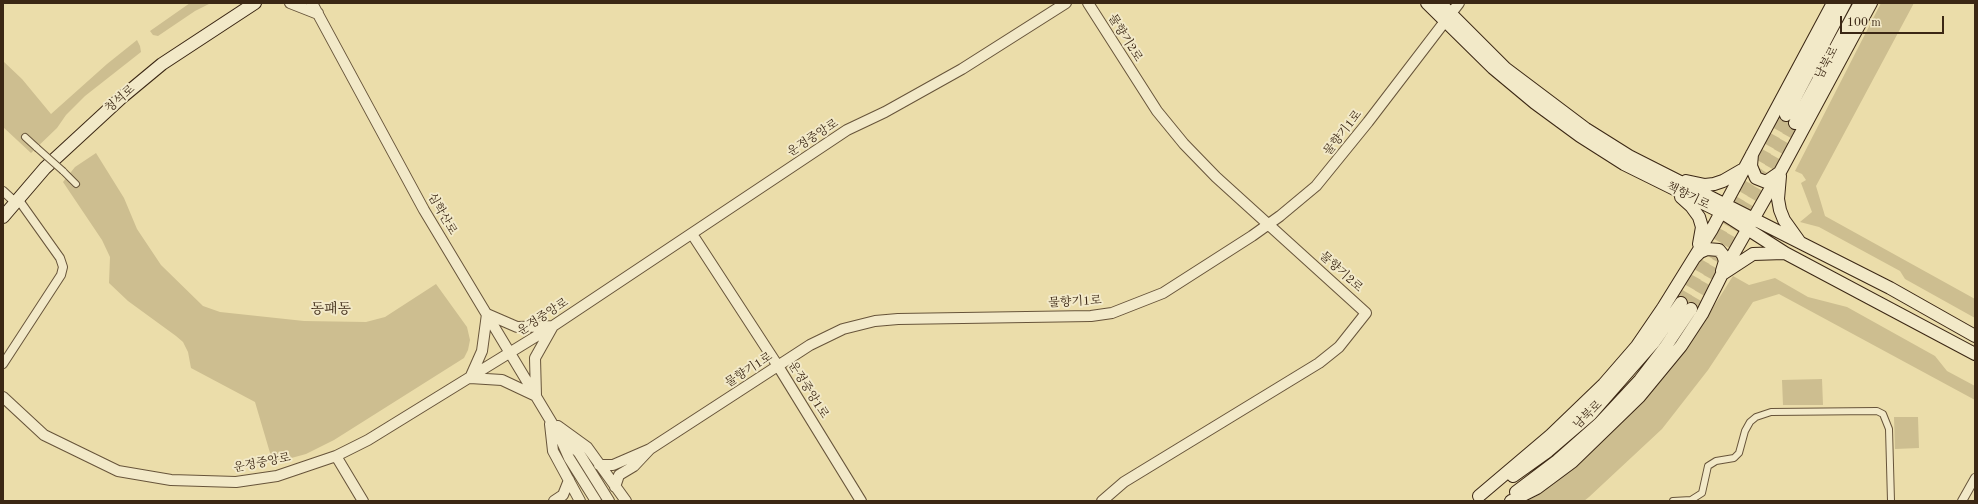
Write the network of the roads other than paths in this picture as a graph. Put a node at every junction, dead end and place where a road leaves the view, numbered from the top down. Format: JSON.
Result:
{"nodes":[{"id":1,"x":255,"y":3,"type":"edge"},
{"id":2,"x":290,"y":3,"type":"edge"},
{"id":3,"x":312,"y":3,"type":"edge"},
{"id":4,"x":319,"y":3,"type":"edge"},
{"id":5,"x":1066,"y":3,"type":"edge"},
{"id":6,"x":1088,"y":3,"type":"edge"},
{"id":7,"x":1427,"y":3,"type":"edge"},
{"id":8,"x":1440,"y":3,"type":"edge"},
{"id":9,"x":1459,"y":3,"type":"edge"},
{"id":10,"x":1833,"y":3,"type":"edge"},
{"id":11,"x":1845,"y":3,"type":"edge"},
{"id":12,"x":1860,"y":3,"type":"edge"},
{"id":13,"x":1871,"y":3,"type":"edge"},
{"id":14,"x":318,"y":14,"type":"junction"},
{"id":15,"x":1448,"y":19,"type":"junction"},
{"id":16,"x":25,"y":137,"type":"dead end"},
{"id":17,"x":1753,"y":152,"type":"junction"},
{"id":18,"x":1743,"y":170,"type":"junction"},
{"id":19,"x":1780,"y":172,"type":"junction"},
{"id":20,"x":1672,"y":183,"type":"junction"},
{"id":21,"x":76,"y":184,"type":"dead end"},
{"id":22,"x":3,"y":191,"type":"edge"},
{"id":23,"x":16,"y":200,"type":"junction"},
{"id":24,"x":1722,"y":208,"type":"junction"},
{"id":25,"x":3,"y":217,"type":"edge"},
{"id":26,"x":1269,"y":224,"type":"junction"},
{"id":27,"x":1751,"y":224,"type":"junction"},
{"id":28,"x":692,"y":234,"type":"junction"},
{"id":29,"x":1800,"y":242,"type":"junction"},
{"id":30,"x":1696,"y":253,"type":"junction"},
{"id":31,"x":1785,"y":253,"type":"junction"},
{"id":32,"x":1722,"y":274,"type":"junction"},
{"id":33,"x":487,"y":314,"type":"junction"},
{"id":34,"x":553,"y":326,"type":"junction"},
{"id":35,"x":1975,"y":336,"type":"edge"},
{"id":36,"x":510,"y":353,"type":"junction"},
{"id":37,"x":1975,"y":354,"type":"edge"},
{"id":38,"x":3,"y":364,"type":"edge"},
{"id":39,"x":778,"y":366,"type":"junction"},
{"id":40,"x":470,"y":378,"type":"junction"},
{"id":41,"x":536,"y":396,"type":"junction"},
{"id":42,"x":3,"y":397,"type":"edge"},
{"id":43,"x":550,"y":420,"type":"junction"},
{"id":44,"x":558,"y":433,"type":"junction"},
{"id":45,"x":650,"y":449,"type":"junction"},
{"id":46,"x":336,"y":456,"type":"junction"},
{"id":47,"x":599,"y":465,"type":"junction"},
{"id":48,"x":1975,"y":478,"type":"edge"},
{"id":49,"x":569,"y":480,"type":"junction"},
{"id":50,"x":615,"y":487,"type":"junction"},
{"id":51,"x":1474,"y":498,"type":"edge"},
{"id":52,"x":608,"y":499,"type":"edge"},
{"id":53,"x":363,"y":501,"type":"edge"},
{"id":54,"x":554,"y":501,"type":"edge"},
{"id":55,"x":580,"y":501,"type":"edge"},
{"id":56,"x":596,"y":501,"type":"edge"},
{"id":57,"x":626,"y":501,"type":"edge"},
{"id":58,"x":861,"y":501,"type":"edge"},
{"id":59,"x":1102,"y":501,"type":"edge"},
{"id":60,"x":1503,"y":501,"type":"edge"},
{"id":61,"x":1511,"y":501,"type":"edge"},
{"id":62,"x":1673,"y":501,"type":"edge"},
{"id":63,"x":1891,"y":501,"type":"edge"},
{"id":64,"x":1962,"y":501,"type":"edge"}],
"edges":[{"from":1,"to":23,"type":"main road","name":"청석로"},
{"from":2,"to":14,"type":"street"},
{"from":3,"to":14,"type":"street","name":"심학산로"},
{"from":4,"to":14,"type":"street"},
{"from":5,"to":28,"type":"street","name":"운정중앙로"},
{"from":6,"to":26,"type":"street","name":"물향기2로"},
{"from":7,"to":15,"type":"main road","name":"책향기로"},
{"from":8,"to":15,"type":"main road","name":"책향기로"},
{"from":9,"to":15,"type":"street","name":"물향기1로"},
{"from":10,"to":17,"type":"main road"},
{"from":11,"to":12,"type":"main road","name":"남북로"},
{"from":13,"to":19,"type":"main road"},
{"from":14,"to":33,"type":"street","name":"심학산로"},
{"from":15,"to":20,"type":"main road","name":"책향기로"},
{"from":15,"to":26,"type":"street","name":"물향기1로"},
{"from":16,"to":21,"type":"street","bridge":true},
{"from":17,"to":18,"type":"main road"},
{"from":17,"to":19,"type":"main road"},
{"from":18,"to":20,"type":"main road"},
{"from":18,"to":24,"type":"main road"},
{"from":19,"to":27,"type":"main road"},
{"from":19,"to":29,"type":"main road"},
{"from":20,"to":24,"type":"main road","name":"책향기로"},
{"from":20,"to":30,"type":"main road"},
{"from":22,"to":23,"type":"street"},
{"from":23,"to":25,"type":"main road","name":"청석로"},
{"from":23,"to":38,"type":"street"},
{"from":24,"to":27,"type":"main road","name":"책향기로"},
{"from":24,"to":30,"type":"main road"},
{"from":26,"to":39,"type":"street","name":"물향기1로"},
{"from":26,"to":59,"type":"street","name":"물향기2로"},
{"from":27,"to":29,"type":"main road","name":"책향기로"},
{"from":27,"to":31,"type":"main road","name":"책향기로"},
{"from":27,"to":32,"type":"main road"},
{"from":28,"to":34,"type":"street","name":"운정중앙로"},
{"from":28,"to":39,"type":"street","name":"운정중앙1로"},
{"from":29,"to":35,"type":"main road","name":"책향기로"},
{"from":30,"to":32,"type":"main road"},
{"from":30,"to":51,"type":"main road"},
{"from":31,"to":32,"type":"main road"},
{"from":31,"to":37,"type":"main road","name":"책향기로"},
{"from":32,"to":61,"type":"main road"},
{"from":33,"to":34,"type":"street"},
{"from":33,"to":36,"type":"street","name":"심학산로"},
{"from":33,"to":40,"type":"street"},
{"from":34,"to":36,"type":"street","name":"운정중앙로"},
{"from":34,"to":41,"type":"street"},
{"from":36,"to":40,"type":"street","name":"운정중앙로"},
{"from":36,"to":41,"type":"street","name":"심학산로"},
{"from":39,"to":45,"type":"street","name":"물향기1로"},
{"from":39,"to":58,"type":"street","name":"운정중앙1로"},
{"from":40,"to":41,"type":"street"},
{"from":40,"to":46,"type":"street","name":"운정중앙로"},
{"from":41,"to":43,"type":"street","name":"심학산로"},
{"from":42,"to":46,"type":"street","name":"운정중앙로"},
{"from":43,"to":44,"type":"street","name":"심학산로"},
{"from":43,"to":47,"type":"street"},
{"from":43,"to":49,"type":"street"},
{"from":44,"to":52,"type":"street"},
{"from":44,"to":56,"type":"street"},
{"from":45,"to":47,"type":"street"},
{"from":45,"to":50,"type":"street"},
{"from":46,"to":53,"type":"street"},
{"from":47,"to":50,"type":"street"},
{"from":48,"to":64,"type":"street"},
{"from":49,"to":54,"type":"street"},
{"from":49,"to":55,"type":"street"},
{"from":50,"to":57,"type":"street"},
{"from":51,"to":60,"type":"main road","name":"남북로"},
{"from":62,"to":63,"type":"street"}]}
